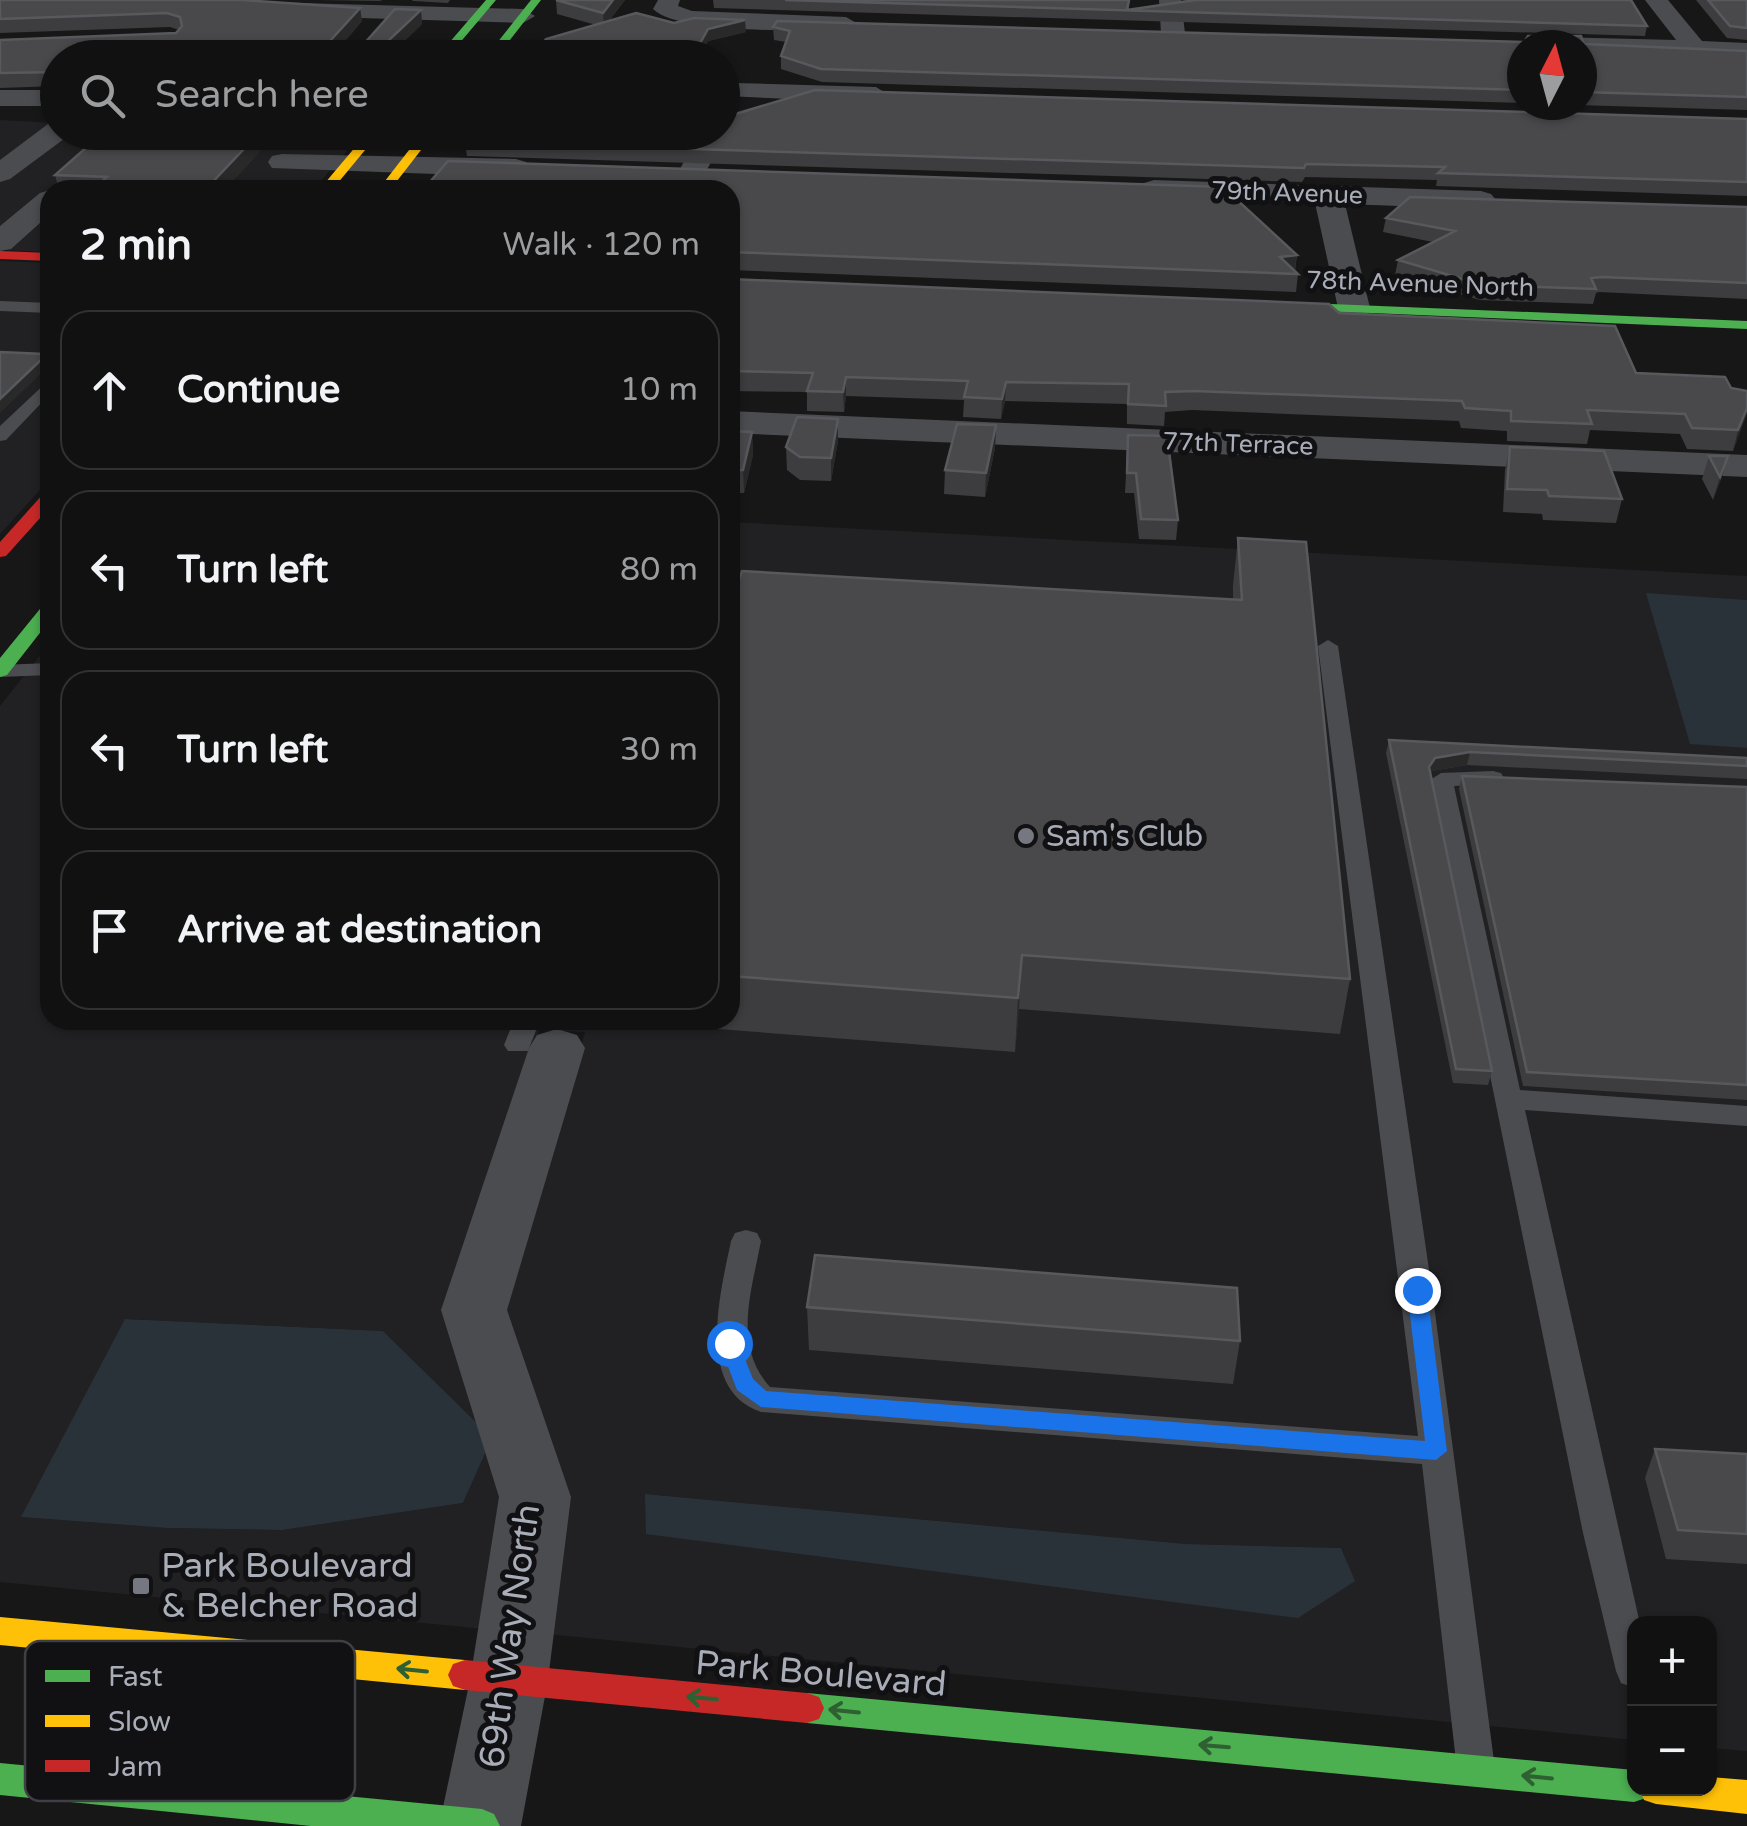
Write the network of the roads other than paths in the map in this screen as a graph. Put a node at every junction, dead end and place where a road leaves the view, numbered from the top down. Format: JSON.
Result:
{"nodes":[{"id":1,"x":669,"y":0,"type":"edge"},
{"id":2,"x":1170,"y":0,"type":"edge"},
{"id":3,"x":1656,"y":0,"type":"edge"},
{"id":4,"x":392,"y":6,"type":"edge"},
{"id":5,"x":484,"y":8,"type":"edge"},
{"id":6,"x":530,"y":8,"type":"edge"},
{"id":7,"x":203,"y":11,"type":"edge"},
{"id":8,"x":864,"y":24,"type":"edge"},
{"id":9,"x":1173,"y":33,"type":"edge"},
{"id":10,"x":368,"y":34,"type":"edge"},
{"id":11,"x":456,"y":40,"type":"edge"},
{"id":12,"x":504,"y":40,"type":"edge"},
{"id":13,"x":1597,"y":45,"type":"edge"},
{"id":14,"x":1696,"y":48,"type":"junction"},
{"id":15,"x":1747,"y":50,"type":"edge"},
{"id":16,"x":740,"y":93,"type":"edge"},
{"id":17,"x":893,"y":96,"type":"edge"},
{"id":18,"x":0,"y":98,"type":"edge"},
{"id":19,"x":40,"y":98,"type":"edge"},
{"id":20,"x":40,"y":143,"type":"edge"},
{"id":21,"x":359,"y":150,"type":"edge"},
{"id":22,"x":416,"y":150,"type":"edge"},
{"id":23,"x":704,"y":150,"type":"edge"},
{"id":24,"x":284,"y":159,"type":"dead end"},
{"id":25,"x":347,"y":164,"type":"junction"},
{"id":26,"x":404,"y":165,"type":"junction"},
{"id":27,"x":542,"y":169,"type":"edge"},
{"id":28,"x":654,"y":172,"type":"edge"},
{"id":29,"x":0,"y":173,"type":"edge"},
{"id":30,"x":692,"y":173,"type":"junction"},
{"id":31,"x":732,"y":174,"type":"edge"},
{"id":32,"x":333,"y":180,"type":"edge"},
{"id":33,"x":392,"y":180,"type":"edge"},
{"id":34,"x":1129,"y":188,"type":"edge"},
{"id":35,"x":1328,"y":195,"type":"junction"},
{"id":36,"x":1508,"y":201,"type":"edge"},
{"id":37,"x":40,"y":209,"type":"edge"},
{"id":38,"x":40,"y":239,"type":"edge"},
{"id":39,"x":2,"y":245,"type":"edge"},
{"id":40,"x":40,"y":255,"type":"edge"},
{"id":41,"x":1242,"y":304,"type":"edge"},
{"id":42,"x":0,"y":306,"type":"edge"},
{"id":43,"x":40,"y":308,"type":"edge"},
{"id":44,"x":1354,"y":308,"type":"junction"},
{"id":45,"x":1747,"y":325,"type":"edge"},
{"id":46,"x":40,"y":394,"type":"edge"},
{"id":47,"x":740,"y":422,"type":"edge"},
{"id":48,"x":0,"y":436,"type":"edge"},
{"id":49,"x":1747,"y":466,"type":"edge"},
{"id":50,"x":40,"y":508,"type":"edge"},
{"id":51,"x":0,"y":552,"type":"edge"},
{"id":52,"x":40,"y":621,"type":"edge"},
{"id":53,"x":1328,"y":646,"type":"dead end"},
{"id":54,"x":0,"y":671,"type":"edge"},
{"id":55,"x":40,"y":673,"type":"edge"},
{"id":56,"x":1508,"y":778,"type":"edge"},
{"id":57,"x":534,"y":1038,"type":"edge"},
{"id":58,"x":1511,"y":1099,"type":"junction"},
{"id":59,"x":1747,"y":1116,"type":"edge"},
{"id":60,"x":746,"y":1241,"type":"dead end"},
{"id":61,"x":1436,"y":1451,"type":"junction"},
{"id":62,"x":0,"y":1630,"type":"edge"},
{"id":63,"x":112,"y":1641,"type":"edge"},
{"id":64,"x":1627,"y":1643,"type":"edge"},
{"id":65,"x":355,"y":1665,"type":"edge"},
{"id":66,"x":509,"y":1680,"type":"junction"},
{"id":67,"x":1476,"y":1771,"type":"junction"},
{"id":68,"x":0,"y":1779,"type":"edge"},
{"id":69,"x":25,"y":1781,"type":"edge"},
{"id":70,"x":1627,"y":1785,"type":"edge"},
{"id":71,"x":1717,"y":1794,"type":"edge"},
{"id":72,"x":1747,"y":1797,"type":"edge"},
{"id":73,"x":225,"y":1801,"type":"edge"},
{"id":74,"x":480,"y":1826,"type":"edge"}],
"edges":[{"from":1,"to":8,"type":"street"},
{"from":2,"to":9,"type":"street"},
{"from":3,"to":14,"type":"street"},
{"from":4,"to":5,"type":"street"},
{"from":4,"to":7,"type":"street"},
{"from":4,"to":10,"type":"street"},
{"from":5,"to":6,"type":"street"},
{"from":5,"to":11,"type":"main road"},
{"from":6,"to":12,"type":"main road"},
{"from":13,"to":14,"type":"street"},
{"from":14,"to":15,"type":"street"},
{"from":16,"to":17,"type":"street"},
{"from":18,"to":19,"type":"street"},
{"from":20,"to":29,"type":"street"},
{"from":21,"to":25,"type":"main road"},
{"from":22,"to":26,"type":"main road"},
{"from":23,"to":30,"type":"street"},
{"from":24,"to":25,"type":"street"},
{"from":25,"to":26,"type":"street"},
{"from":25,"to":32,"type":"main road"},
{"from":26,"to":27,"type":"street"},
{"from":26,"to":33,"type":"main road"},
{"from":28,"to":30,"type":"street"},
{"from":30,"to":31,"type":"street"},
{"from":34,"to":35,"type":"street","name":"79th Avenue"},
{"from":35,"to":36,"type":"street","name":"79th Avenue"},
{"from":35,"to":44,"type":"street"},
{"from":37,"to":39,"type":"street"},
{"from":38,"to":39,"type":"street"},
{"from":39,"to":40,"type":"main road"},
{"from":41,"to":44,"type":"main road","name":"78th Avenue North"},
{"from":42,"to":43,"type":"lane"},
{"from":44,"to":45,"type":"main road","name":"78th Avenue North"},
{"from":46,"to":48,"type":"lane"},
{"from":47,"to":49,"type":"street","name":"77th Terrace"},
{"from":50,"to":51,"type":"main road"},
{"from":52,"to":54,"type":"main road"},
{"from":53,"to":61,"type":"lane"},
{"from":54,"to":55,"type":"lane"},
{"from":56,"to":58,"type":"lane"},
{"from":57,"to":66,"type":"street","name":"69th Way North"},
{"from":58,"to":59,"type":"lane"},
{"from":58,"to":64,"type":"lane"},
{"from":60,"to":61,"type":"lane"},
{"from":61,"to":67,"type":"lane"},
{"from":63,"to":62,"type":"main road","name":"Park Boulevard","one_way":true},
{"from":66,"to":65,"type":"main road","name":"Park Boulevard","one_way":true},
{"from":67,"to":66,"type":"main road","name":"Park Boulevard","one_way":true},
{"from":66,"to":74,"type":"street","name":"69th Way North"},
{"from":70,"to":67,"type":"main road","name":"Park Boulevard","one_way":true},
{"from":68,"to":69,"type":"main road"},
{"from":71,"to":72,"type":"main road"},
{"from":73,"to":74,"type":"main road"}]}
